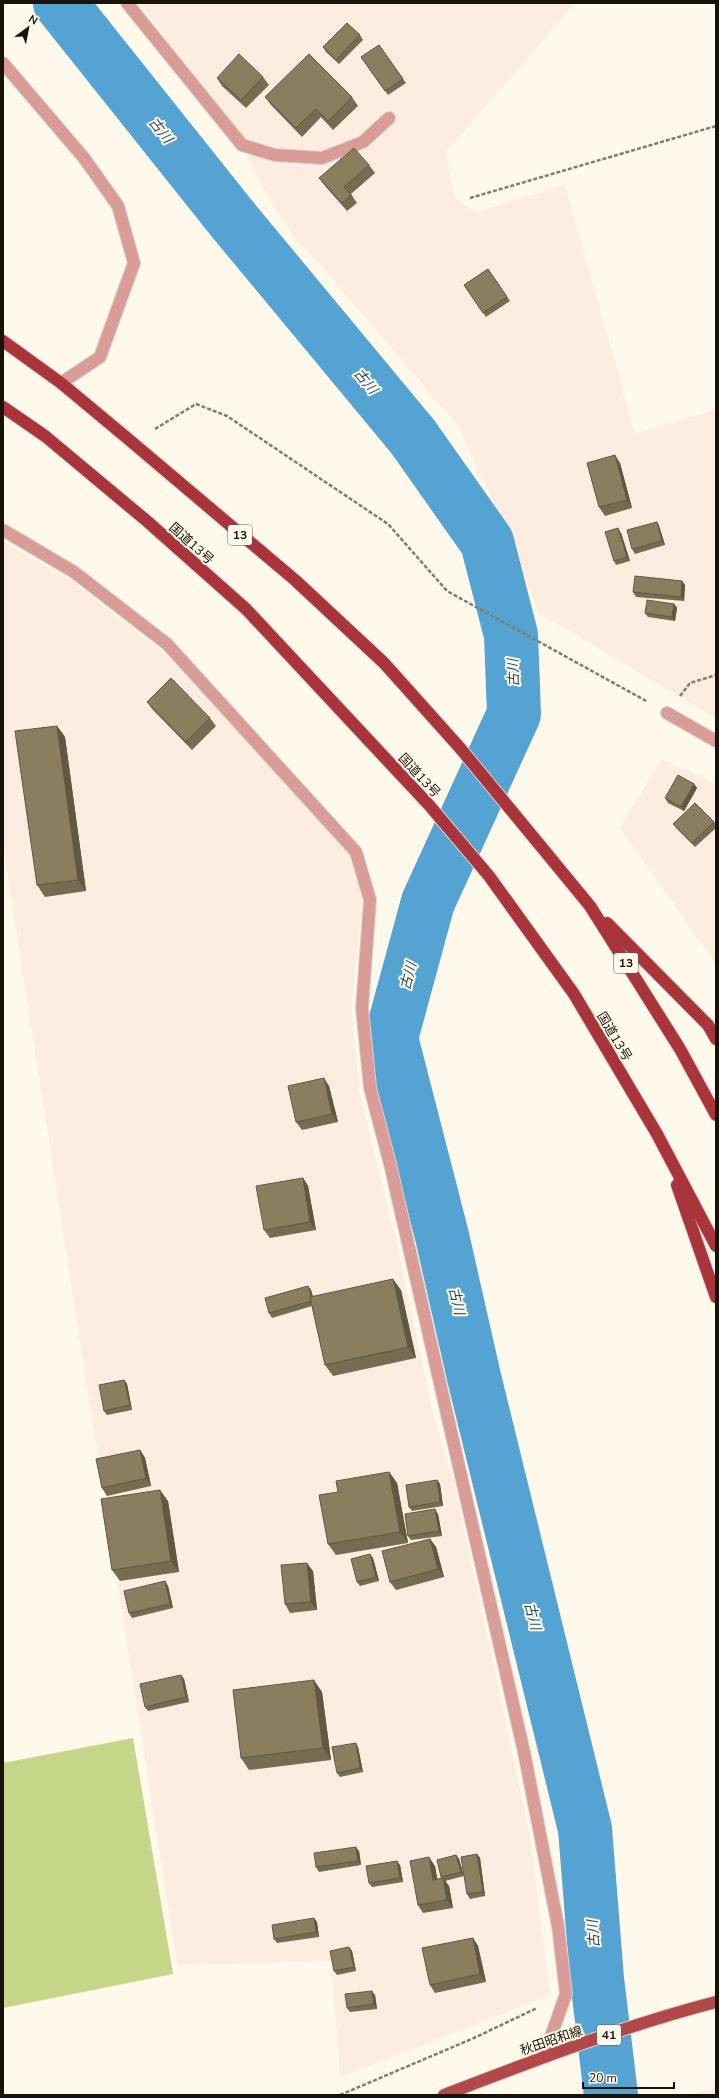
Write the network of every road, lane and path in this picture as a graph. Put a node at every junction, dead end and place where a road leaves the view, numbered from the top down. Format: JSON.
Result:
{"nodes":[{"id":1,"x":127,"y":3,"type":"edge"},
{"id":2,"x":3,"y":63,"type":"edge"},
{"id":3,"x":389,"y":118,"type":"dead end"},
{"id":4,"x":716,"y":126,"type":"edge"},
{"id":5,"x":470,"y":198,"type":"dead end"},
{"id":6,"x":3,"y":341,"type":"edge"},
{"id":7,"x":61,"y":383,"type":"junction"},
{"id":8,"x":3,"y":407,"type":"edge"},
{"id":9,"x":155,"y":429,"type":"dead end"},
{"id":10,"x":3,"y":530,"type":"edge"},
{"id":11,"x":716,"y":675,"type":"edge"},
{"id":12,"x":667,"y":713,"type":"junction"},
{"id":13,"x":716,"y":741,"type":"edge"},
{"id":14,"x":590,"y":906,"type":"junction"},
{"id":15,"x":716,"y":1039,"type":"edge"},
{"id":16,"x":716,"y":1115,"type":"edge"},
{"id":17,"x":657,"y":1134,"type":"junction"},
{"id":18,"x":716,"y":1246,"type":"edge"},
{"id":19,"x":716,"y":1297,"type":"edge"},
{"id":20,"x":566,"y":1994,"type":"junction"},
{"id":21,"x":716,"y":2002,"type":"edge"},
{"id":22,"x":544,"y":2056,"type":"junction"},
{"id":23,"x":340,"y":2095,"type":"edge"},
{"id":24,"x":444,"y":2095,"type":"edge"}],
"edges":[{"from":1,"to":3,"type":"street"},
{"from":2,"to":7,"type":"street"},
{"from":4,"to":5,"type":"path"},
{"from":6,"to":7,"type":"highway","number":"13"},
{"from":7,"to":14,"type":"highway","number":"13"},
{"from":8,"to":17,"type":"highway","name":"国道13号"},
{"from":9,"to":12,"type":"path"},
{"from":10,"to":20,"type":"street"},
{"from":11,"to":12,"type":"path"},
{"from":12,"to":13,"type":"street"},
{"from":14,"to":15,"type":"highway","number":"13"},
{"from":14,"to":16,"type":"highway","number":"13"},
{"from":17,"to":18,"type":"highway","name":"国道13号"},
{"from":17,"to":19,"type":"highway"},
{"from":20,"to":22,"type":"street"},
{"from":20,"to":23,"type":"path"},
{"from":21,"to":22,"type":"main road","name":"秋田昭和線","number":"41"},
{"from":22,"to":24,"type":"main road","name":"秋田昭和線","number":"41"}]}
